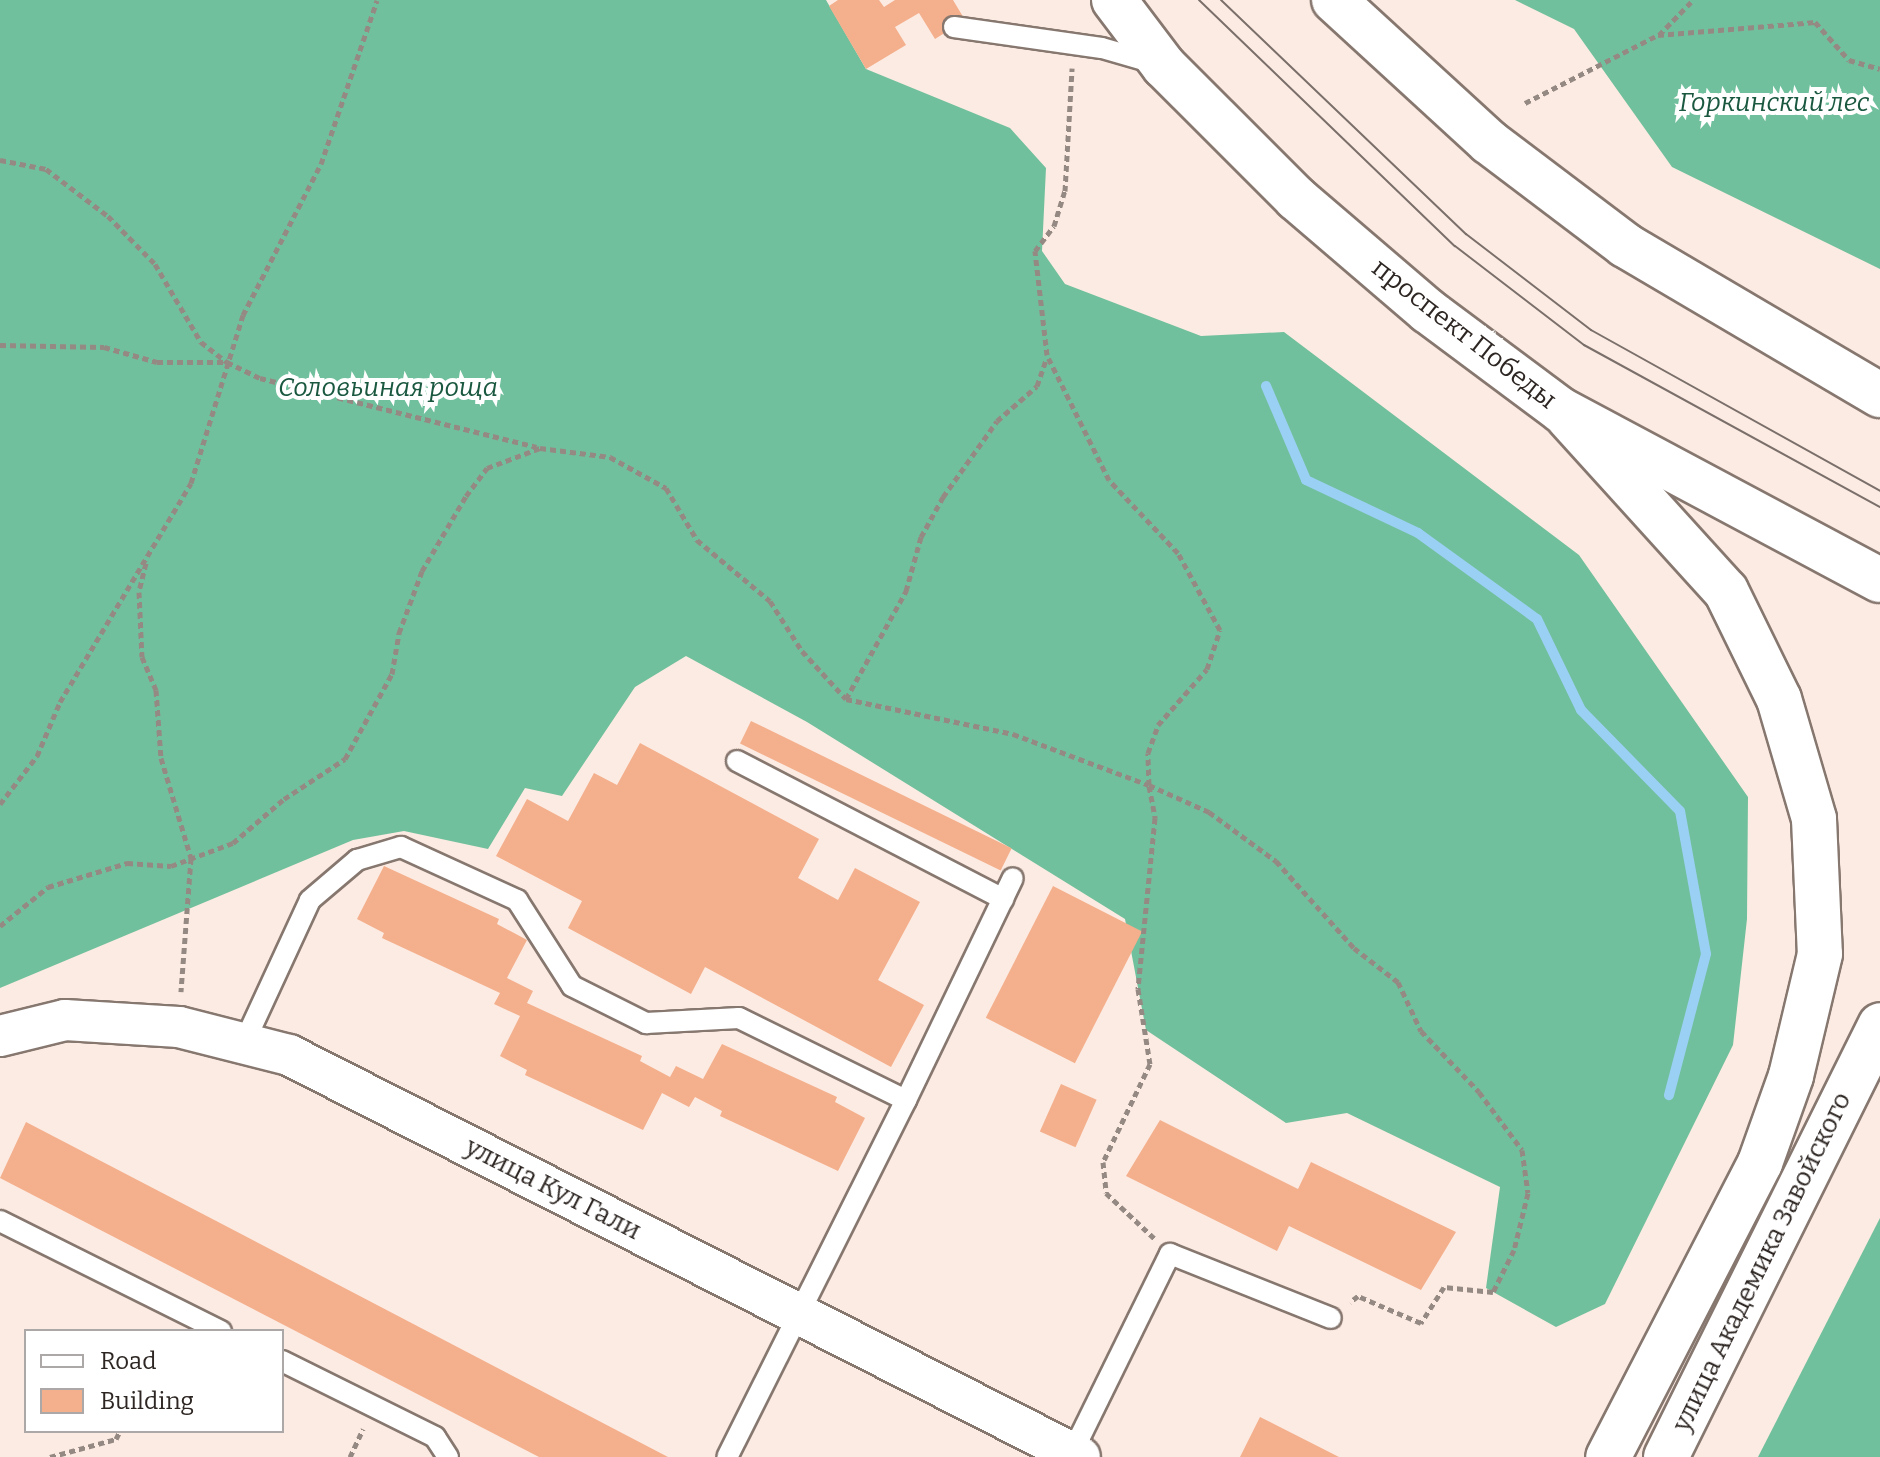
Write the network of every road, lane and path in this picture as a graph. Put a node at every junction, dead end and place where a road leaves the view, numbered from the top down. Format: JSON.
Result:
{"nodes":[{"id":1,"x":377,"y":0,"type":"edge"},
{"id":2,"x":1114,"y":0,"type":"edge"},
{"id":3,"x":1334,"y":0,"type":"edge"},
{"id":4,"x":1693,"y":0,"type":"edge"},
{"id":5,"x":954,"y":27,"type":"dead end"},
{"id":6,"x":1658,"y":35,"type":"junction"},
{"id":7,"x":1072,"y":58,"type":"dead end"},
{"id":8,"x":1164,"y":66,"type":"junction"},
{"id":9,"x":1880,"y":69,"type":"edge"},
{"id":10,"x":1525,"y":103,"type":"dead end"},
{"id":11,"x":0,"y":160,"type":"edge"},
{"id":12,"x":0,"y":345,"type":"edge"},
{"id":13,"x":1047,"y":355,"type":"junction"},
{"id":14,"x":227,"y":362,"type":"junction"},
{"id":15,"x":1880,"y":395,"type":"edge"},
{"id":16,"x":1561,"y":410,"type":"junction"},
{"id":17,"x":540,"y":448,"type":"junction"},
{"id":18,"x":148,"y":554,"type":"junction"},
{"id":19,"x":1880,"y":580,"type":"edge"},
{"id":20,"x":846,"y":699,"type":"junction"},
{"id":21,"x":737,"y":761,"type":"dead end"},
{"id":22,"x":1149,"y":785,"type":"junction"},
{"id":23,"x":0,"y":804,"type":"edge"},
{"id":24,"x":191,"y":858,"type":"junction"},
{"id":25,"x":1013,"y":878,"type":"dead end"},
{"id":26,"x":1003,"y":899,"type":"junction"},
{"id":27,"x":0,"y":926,"type":"edge"},
{"id":28,"x":1880,"y":1025,"type":"edge"},
{"id":29,"x":179,"y":1027,"type":"junction"},
{"id":30,"x":0,"y":1036,"type":"edge"},
{"id":31,"x":244,"y":1043,"type":"junction"},
{"id":32,"x":906,"y":1100,"type":"junction"},
{"id":33,"x":0,"y":1221,"type":"edge"},
{"id":34,"x":1170,"y":1254,"type":"junction"},
{"id":35,"x":799,"y":1314,"type":"junction"},
{"id":36,"x":1331,"y":1318,"type":"joint"},
{"id":37,"x":217,"y":1329,"type":"edge"},
{"id":38,"x":284,"y":1362,"type":"edge"},
{"id":39,"x":119,"y":1433,"type":"edge"},
{"id":40,"x":1076,"y":1455,"type":"edge"},
{"id":41,"x":50,"y":1457,"type":"edge"},
{"id":42,"x":448,"y":1457,"type":"edge"},
{"id":43,"x":727,"y":1457,"type":"edge"},
{"id":44,"x":1608,"y":1457,"type":"edge"},
{"id":45,"x":1666,"y":1457,"type":"edge"}],
"edges":[{"from":1,"to":14,"type":"path"},
{"from":2,"to":8,"type":"main road","name":"проспект Победы"},
{"from":3,"to":15,"type":"main road"},
{"from":4,"to":6,"type":"path"},
{"from":5,"to":8,"type":"lane"},
{"from":6,"to":9,"type":"path"},
{"from":6,"to":10,"type":"path"},
{"from":7,"to":13,"type":"path"},
{"from":8,"to":16,"type":"main road","name":"проспект Победы"},
{"from":11,"to":14,"type":"path"},
{"from":12,"to":14,"type":"path"},
{"from":13,"to":20,"type":"path"},
{"from":13,"to":22,"type":"path"},
{"from":14,"to":17,"type":"path"},
{"from":14,"to":18,"type":"path"},
{"from":16,"to":19,"type":"main road","name":"проспект Победы"},
{"from":16,"to":44,"type":"main road","name":"улица Академика Завойского"},
{"from":17,"to":20,"type":"path"},
{"from":17,"to":24,"type":"path"},
{"from":18,"to":23,"type":"path"},
{"from":18,"to":24,"type":"path"},
{"from":20,"to":22,"type":"path"},
{"from":21,"to":26,"type":"lane"},
{"from":22,"to":34,"type":"path"},
{"from":22,"to":36,"type":"path"},
{"from":24,"to":27,"type":"path"},
{"from":24,"to":29,"type":"path"},
{"from":25,"to":26,"type":"lane"},
{"from":26,"to":32,"type":"lane"},
{"from":28,"to":45,"type":"main road","name":"улица Академика Завойского"},
{"from":29,"to":30,"type":"street","name":"улица Кул Гали"},
{"from":29,"to":31,"type":"street","name":"улица Кул Гали"},
{"from":31,"to":32,"type":"lane"},
{"from":31,"to":35,"type":"street","name":"улица Кул Гали"},
{"from":32,"to":35,"type":"lane"},
{"from":33,"to":37,"type":"lane"},
{"from":34,"to":36,"type":"lane"},
{"from":34,"to":40,"type":"lane"},
{"from":35,"to":40,"type":"street","name":"улица Кул Гали"},
{"from":35,"to":43,"type":"lane"},
{"from":38,"to":42,"type":"lane"},
{"from":39,"to":41,"type":"path"}]}
